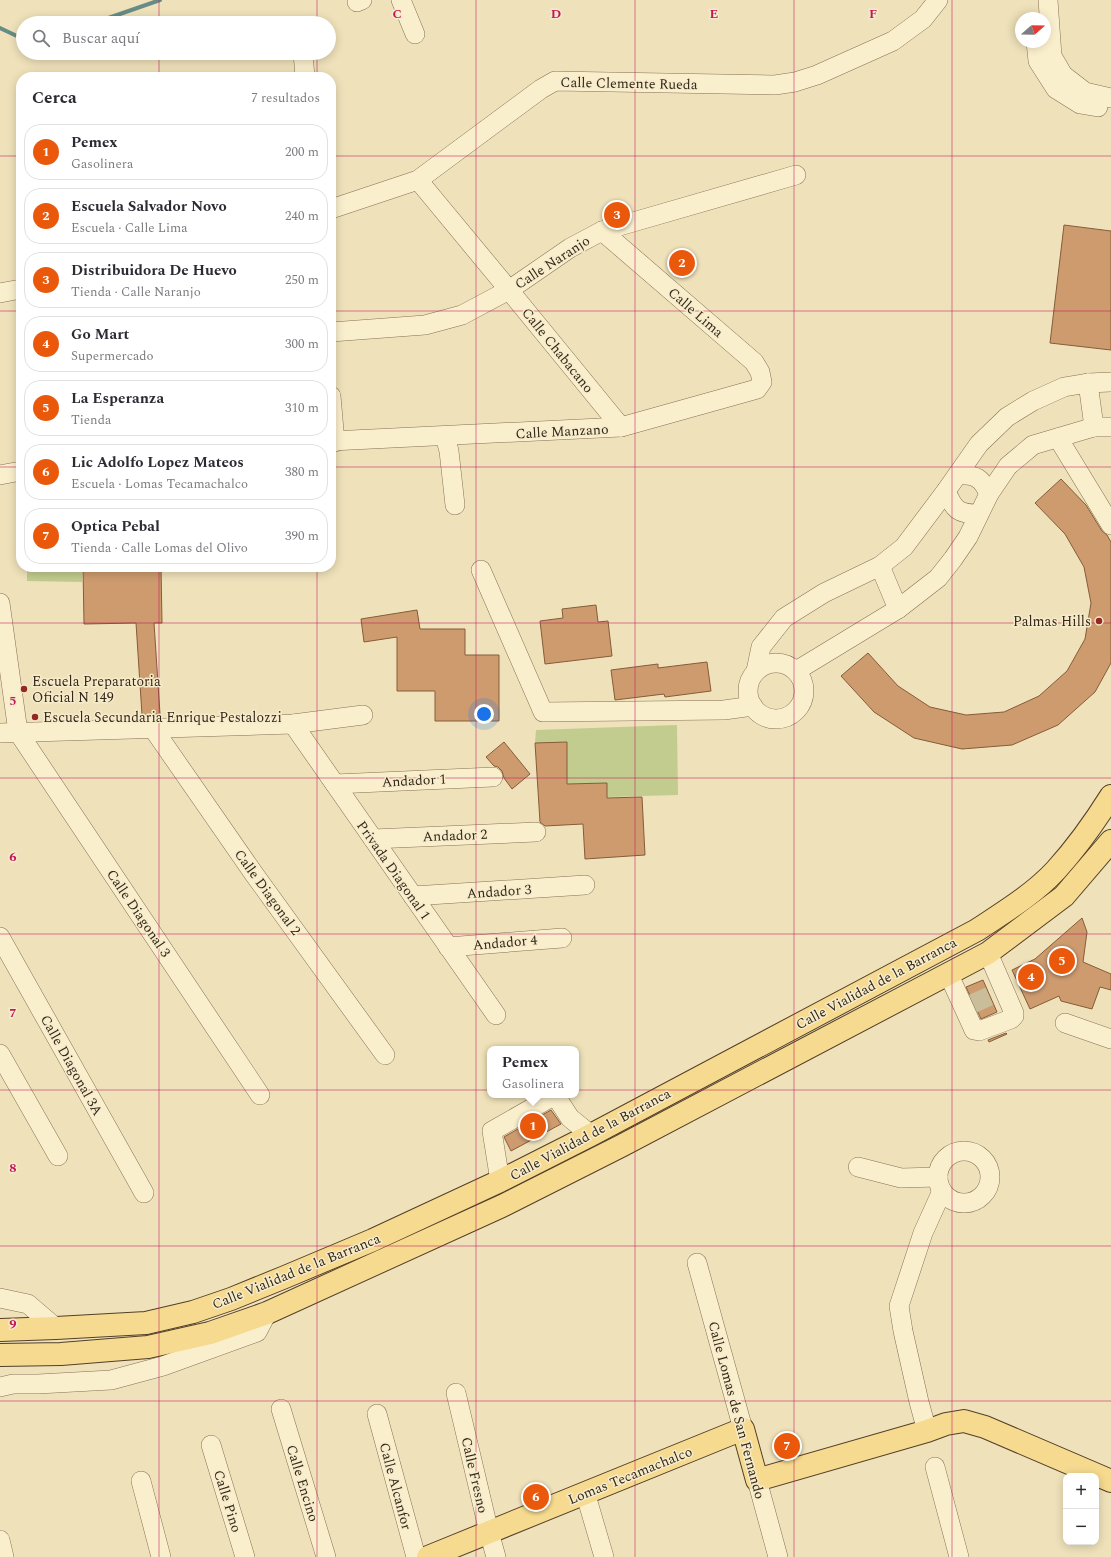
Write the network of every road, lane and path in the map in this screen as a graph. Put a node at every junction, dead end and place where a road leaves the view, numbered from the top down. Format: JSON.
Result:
{"nodes":[{"id":1,"x":401,"y":0,"type":"edge"},
{"id":2,"x":938,"y":0,"type":"edge"},
{"id":3,"x":1047,"y":0,"type":"edge"},
{"id":4,"x":1042,"y":12,"type":"edge"},
{"id":5,"x":415,"y":34,"type":"dead end"},
{"id":6,"x":1037,"y":48,"type":"edge"},
{"id":7,"x":304,"y":60,"type":"edge"},
{"id":8,"x":305,"y":72,"type":"edge"},
{"id":9,"x":1111,"y":98,"type":"edge"},
{"id":10,"x":1111,"y":110,"type":"edge"},
{"id":11,"x":796,"y":175,"type":"dead end"},
{"id":12,"x":418,"y":180,"type":"junction"},
{"id":13,"x":336,"y":207,"type":"edge"},
{"id":14,"x":602,"y":231,"type":"junction"},
{"id":15,"x":16,"y":290,"type":"edge"},
{"id":16,"x":510,"y":290,"type":"junction"},
{"id":17,"x":0,"y":293,"type":"edge"},
{"id":18,"x":336,"y":332,"type":"edge"},
{"id":19,"x":754,"y":362,"type":"joint"},
{"id":20,"x":1111,"y":382,"type":"edge"},
{"id":21,"x":1088,"y":383,"type":"junction"},
{"id":22,"x":1103,"y":427,"type":"edge"},
{"id":23,"x":621,"y":428,"type":"junction"},
{"id":24,"x":445,"y":436,"type":"junction"},
{"id":25,"x":1058,"y":438,"type":"junction"},
{"id":26,"x":336,"y":441,"type":"edge"},
{"id":27,"x":16,"y":472,"type":"edge"},
{"id":28,"x":0,"y":475,"type":"edge"},
{"id":29,"x":958,"y":475,"type":"junction"},
{"id":30,"x":946,"y":491,"type":"junction"},
{"id":31,"x":989,"y":494,"type":"junction"},
{"id":32,"x":454,"y":506,"type":"dead end"},
{"id":33,"x":979,"y":514,"type":"junction"},
{"id":34,"x":1111,"y":524,"type":"edge"},
{"id":35,"x":880,"y":566,"type":"junction"},
{"id":36,"x":481,"y":570,"type":"dead end"},
{"id":37,"x":0,"y":603,"type":"edge"},
{"id":38,"x":898,"y":609,"type":"junction"},
{"id":39,"x":756,"y":671,"type":"junction"},
{"id":40,"x":796,"y":671,"type":"junction"},
{"id":41,"x":753,"y":706,"type":"junction"},
{"id":42,"x":363,"y":715,"type":"dead end"},
{"id":43,"x":293,"y":724,"type":"junction"},
{"id":44,"x":152,"y":727,"type":"junction"},
{"id":45,"x":9,"y":733,"type":"edge"},
{"id":46,"x":493,"y":776,"type":"dead end"},
{"id":47,"x":335,"y":784,"type":"junction"},
{"id":48,"x":1111,"y":796,"type":"edge"},
{"id":49,"x":536,"y":832,"type":"dead end"},
{"id":50,"x":373,"y":839,"type":"junction"},
{"id":51,"x":1111,"y":841,"type":"edge"},
{"id":52,"x":585,"y":885,"type":"dead end"},
{"id":53,"x":413,"y":896,"type":"junction"},
{"id":54,"x":0,"y":937,"type":"edge"},
{"id":55,"x":562,"y":938,"type":"dead end"},
{"id":56,"x":448,"y":947,"type":"junction"},
{"id":57,"x":988,"y":953,"type":"junction"},
{"id":58,"x":948,"y":973,"type":"junction"},
{"id":59,"x":496,"y":1015,"type":"dead end"},
{"id":60,"x":1065,"y":1023,"type":"dead end"},
{"id":61,"x":1111,"y":1039,"type":"edge"},
{"id":62,"x":0,"y":1054,"type":"edge"},
{"id":63,"x":385,"y":1055,"type":"dead end"},
{"id":64,"x":260,"y":1095,"type":"dead end"},
{"id":65,"x":550,"y":1098,"type":"edge"},
{"id":66,"x":557,"y":1098,"type":"edge"},
{"id":67,"x":592,"y":1135,"type":"junction"},
{"id":68,"x":58,"y":1156,"type":"dead end"},
{"id":69,"x":858,"y":1167,"type":"dead end"},
{"id":70,"x":500,"y":1182,"type":"junction"},
{"id":71,"x":144,"y":1193,"type":"dead end"},
{"id":72,"x":697,"y":1263,"type":"dead end"},
{"id":73,"x":0,"y":1298,"type":"edge"},
{"id":74,"x":267,"y":1313,"type":"junction"},
{"id":75,"x":56,"y":1328,"type":"junction"},
{"id":76,"x":0,"y":1330,"type":"edge"},
{"id":77,"x":0,"y":1355,"type":"edge"},
{"id":78,"x":0,"y":1387,"type":"edge"},
{"id":79,"x":456,"y":1393,"type":"dead end"},
{"id":80,"x":281,"y":1409,"type":"dead end"},
{"id":81,"x":377,"y":1414,"type":"dead end"},
{"id":82,"x":743,"y":1429,"type":"junction"},
{"id":83,"x":927,"y":1431,"type":"junction"},
{"id":84,"x":212,"y":1445,"type":"dead end"},
{"id":85,"x":935,"y":1467,"type":"dead end"},
{"id":86,"x":757,"y":1480,"type":"junction"},
{"id":87,"x":141,"y":1481,"type":"dead end"},
{"id":88,"x":1111,"y":1481,"type":"edge"},
{"id":89,"x":585,"y":1492,"type":"junction"},
{"id":90,"x":489,"y":1532,"type":"junction"},
{"id":91,"x":0,"y":1540,"type":"edge"},
{"id":92,"x":4,"y":1557,"type":"edge"},
{"id":93,"x":161,"y":1557,"type":"edge"},
{"id":94,"x":246,"y":1557,"type":"edge"},
{"id":95,"x":326,"y":1557,"type":"edge"},
{"id":96,"x":416,"y":1557,"type":"edge"},
{"id":97,"x":428,"y":1557,"type":"edge"},
{"id":98,"x":496,"y":1557,"type":"edge"},
{"id":99,"x":604,"y":1557,"type":"edge"},
{"id":100,"x":778,"y":1557,"type":"edge"},
{"id":101,"x":959,"y":1557,"type":"edge"}],
"edges":[{"from":1,"to":5,"type":"street"},
{"from":2,"to":12,"type":"street","name":"Calle Clemente Rueda"},
{"from":3,"to":4,"type":"street"},
{"from":3,"to":9,"type":"street"},
{"from":6,"to":10,"type":"street"},
{"from":7,"to":8,"type":"street"},
{"from":11,"to":14,"type":"street","name":"Calle Naranjo"},
{"from":12,"to":13,"type":"street","name":"Calle Clemente Rueda"},
{"from":12,"to":16,"type":"street","name":"Calle Chabacano"},
{"from":14,"to":16,"type":"street","name":"Calle Naranjo"},
{"from":14,"to":19,"type":"street","name":"Calle Lima"},
{"from":15,"to":17,"type":"street"},
{"from":16,"to":18,"type":"street","name":"Calle Naranjo"},
{"from":16,"to":23,"type":"street","name":"Calle Chabacano"},
{"from":19,"to":23,"type":"street","name":"Calle Manzano"},
{"from":20,"to":21,"type":"street"},
{"from":21,"to":22,"type":"street"},
{"from":21,"to":29,"type":"street"},
{"from":22,"to":25,"type":"street"},
{"from":23,"to":24,"type":"street","name":"Calle Manzano"},
{"from":24,"to":26,"type":"street","name":"Calle Manzano"},
{"from":24,"to":32,"type":"street"},
{"from":25,"to":31,"type":"street"},
{"from":25,"to":34,"type":"street"},
{"from":27,"to":28,"type":"street"},
{"from":29,"to":30,"type":"street"},
{"from":29,"to":31,"type":"street"},
{"from":30,"to":33,"type":"street"},
{"from":30,"to":35,"type":"street"},
{"from":31,"to":33,"type":"street"},
{"from":33,"to":38,"type":"street"},
{"from":35,"to":38,"type":"street"},
{"from":35,"to":39,"type":"street"},
{"from":36,"to":41,"type":"street"},
{"from":37,"to":45,"type":"street"},
{"from":38,"to":40,"type":"street"},
{"from":39,"to":40,"type":"street"},
{"from":39,"to":41,"type":"street"},
{"from":40,"to":41,"type":"street"},
{"from":42,"to":43,"type":"street"},
{"from":43,"to":44,"type":"street"},
{"from":43,"to":47,"type":"street","name":"Privada Diagonal 1"},
{"from":44,"to":45,"type":"street"},
{"from":44,"to":63,"type":"street","name":"Calle Diagonal 2"},
{"from":45,"to":64,"type":"street","name":"Calle Diagonal 3"},
{"from":46,"to":47,"type":"street","name":"Andador 1"},
{"from":47,"to":50,"type":"street","name":"Privada Diagonal 1"},
{"from":48,"to":67,"type":"main road","name":"Calle Vialidad de la Barranca"},
{"from":49,"to":50,"type":"street","name":"Andador 2"},
{"from":50,"to":53,"type":"street","name":"Privada Diagonal 1"},
{"from":51,"to":57,"type":"main road","name":"Calle Vialidad de la Barranca"},
{"from":52,"to":53,"type":"street","name":"Andador 3"},
{"from":53,"to":56,"type":"street","name":"Privada Diagonal 1"},
{"from":54,"to":71,"type":"street","name":"Calle Diagonal 3A"},
{"from":55,"to":56,"type":"street","name":"Andador 4"},
{"from":56,"to":59,"type":"street","name":"Privada Diagonal 1"},
{"from":57,"to":58,"type":"main road","name":"Calle Vialidad de la Barranca"},
{"from":57,"to":58,"type":"street"},
{"from":58,"to":74,"type":"main road","name":"Calle Vialidad de la Barranca"},
{"from":60,"to":61,"type":"street"},
{"from":62,"to":68,"type":"street"},
{"from":65,"to":70,"type":"street"},
{"from":66,"to":67,"type":"street"},
{"from":67,"to":70,"type":"main road","name":"Calle Vialidad de la Barranca"},
{"from":69,"to":83,"type":"street"},
{"from":70,"to":75,"type":"main road","name":"Calle Vialidad de la Barranca"},
{"from":72,"to":82,"type":"street","name":"Calle Lomas de San Fernando"},
{"from":73,"to":75,"type":"street"},
{"from":74,"to":77,"type":"main road","name":"Calle Vialidad de la Barranca"},
{"from":74,"to":78,"type":"street"},
{"from":75,"to":76,"type":"main road","name":"Calle Vialidad de la Barranca"},
{"from":79,"to":90,"type":"street","name":"Calle Fresno"},
{"from":80,"to":95,"type":"street","name":"Calle Encino"},
{"from":81,"to":96,"type":"street","name":"Calle Alcanfor"},
{"from":82,"to":86,"type":"main road","name":"Calle Lomas de San Fernando"},
{"from":82,"to":89,"type":"main road","name":"Lomas Tecamachalco"},
{"from":83,"to":86,"type":"main road"},
{"from":83,"to":88,"type":"main road"},
{"from":84,"to":94,"type":"street","name":"Calle Pino"},
{"from":85,"to":101,"type":"street"},
{"from":86,"to":100,"type":"street","name":"Calle Lomas de San Fernando"},
{"from":87,"to":93,"type":"street"},
{"from":89,"to":90,"type":"main road","name":"Lomas Tecamachalco"},
{"from":89,"to":99,"type":"street"},
{"from":90,"to":97,"type":"main road","name":"Lomas Tecamachalco"},
{"from":90,"to":98,"type":"street","name":"Calle Fresno"},
{"from":91,"to":92,"type":"street"}]}
